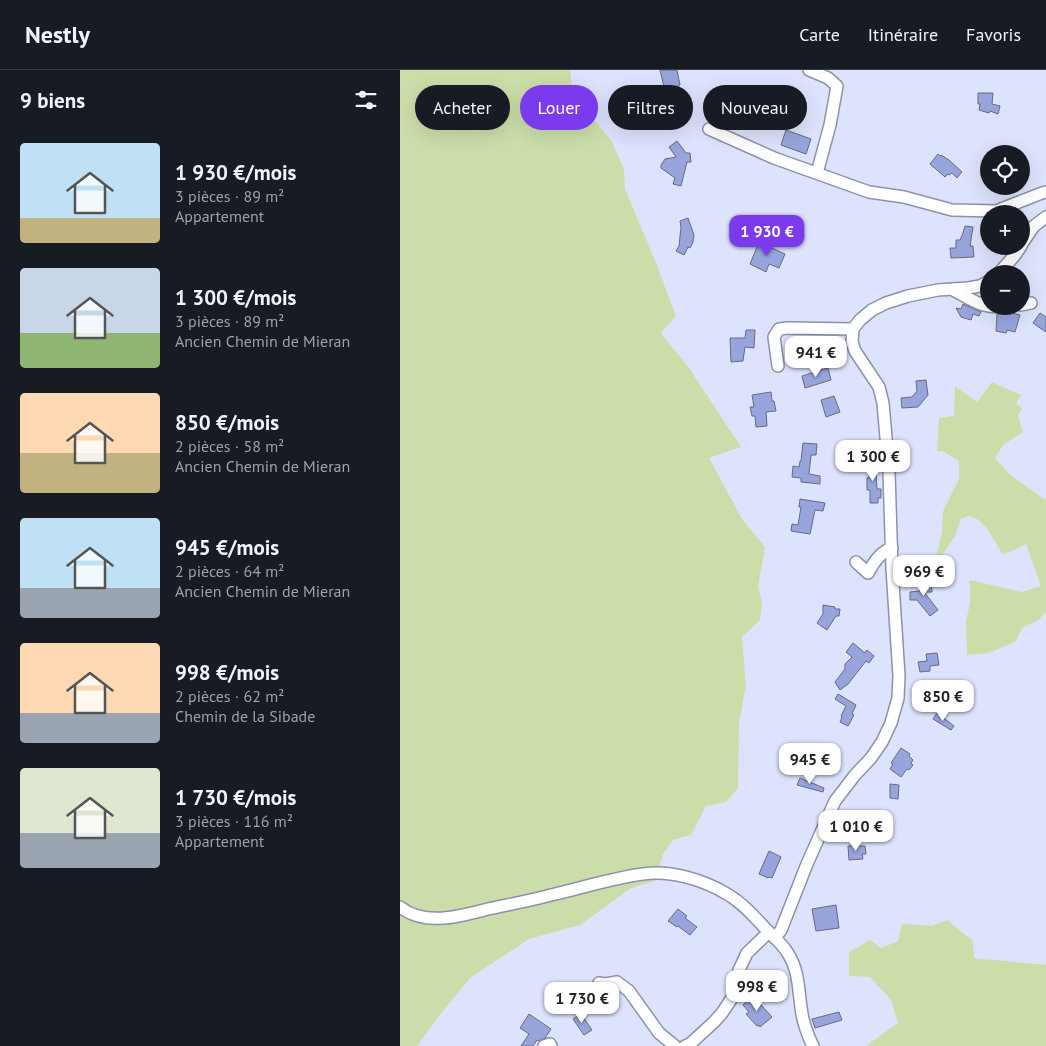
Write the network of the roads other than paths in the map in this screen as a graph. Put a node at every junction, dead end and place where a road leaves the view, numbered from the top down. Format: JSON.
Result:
{"nodes":[{"id":1,"x":809,"y":70,"type":"edge"},
{"id":2,"x":709,"y":130,"type":"dead end"},
{"id":3,"x":817,"y":173,"type":"junction"},
{"id":4,"x":1046,"y":192,"type":"edge"},
{"id":5,"x":1046,"y":217,"type":"edge"},
{"id":6,"x":1030,"y":232,"type":"edge"},
{"id":7,"x":1016,"y":255,"type":"edge"},
{"id":8,"x":1006,"y":265,"type":"edge"},
{"id":9,"x":980,"y":286,"type":"edge"},
{"id":10,"x":954,"y":289,"type":"junction"},
{"id":11,"x":980,"y":304,"type":"edge"},
{"id":12,"x":853,"y":329,"type":"junction"},
{"id":13,"x":778,"y":366,"type":"dead end"},
{"id":14,"x":892,"y":548,"type":"junction"},
{"id":15,"x":856,"y":562,"type":"dead end"},
{"id":16,"x":400,"y":907,"type":"edge"},
{"id":17,"x":772,"y":935,"type":"junction"},
{"id":18,"x":598,"y":983,"type":"dead end"},
{"id":19,"x":809,"y":1044,"type":"edge"},
{"id":20,"x":689,"y":1045,"type":"edge"},
{"id":21,"x":544,"y":1046,"type":"edge"},
{"id":22,"x":551,"y":1046,"type":"edge"},
{"id":23,"x":675,"y":1046,"type":"edge"}],
"edges":[{"from":1,"to":3,"type":"street"},
{"from":2,"to":3,"type":"street"},
{"from":3,"to":4,"type":"street"},
{"from":5,"to":6,"type":"street"},
{"from":7,"to":8,"type":"street"},
{"from":9,"to":10,"type":"street"},
{"from":10,"to":11,"type":"street"},
{"from":10,"to":12,"type":"street"},
{"from":12,"to":13,"type":"street"},
{"from":12,"to":14,"type":"street"},
{"from":14,"to":15,"type":"street"},
{"from":14,"to":17,"type":"street"},
{"from":16,"to":17,"type":"street"},
{"from":17,"to":19,"type":"street"},
{"from":17,"to":20,"type":"street"},
{"from":18,"to":23,"type":"street"},
{"from":21,"to":22,"type":"street"}]}
